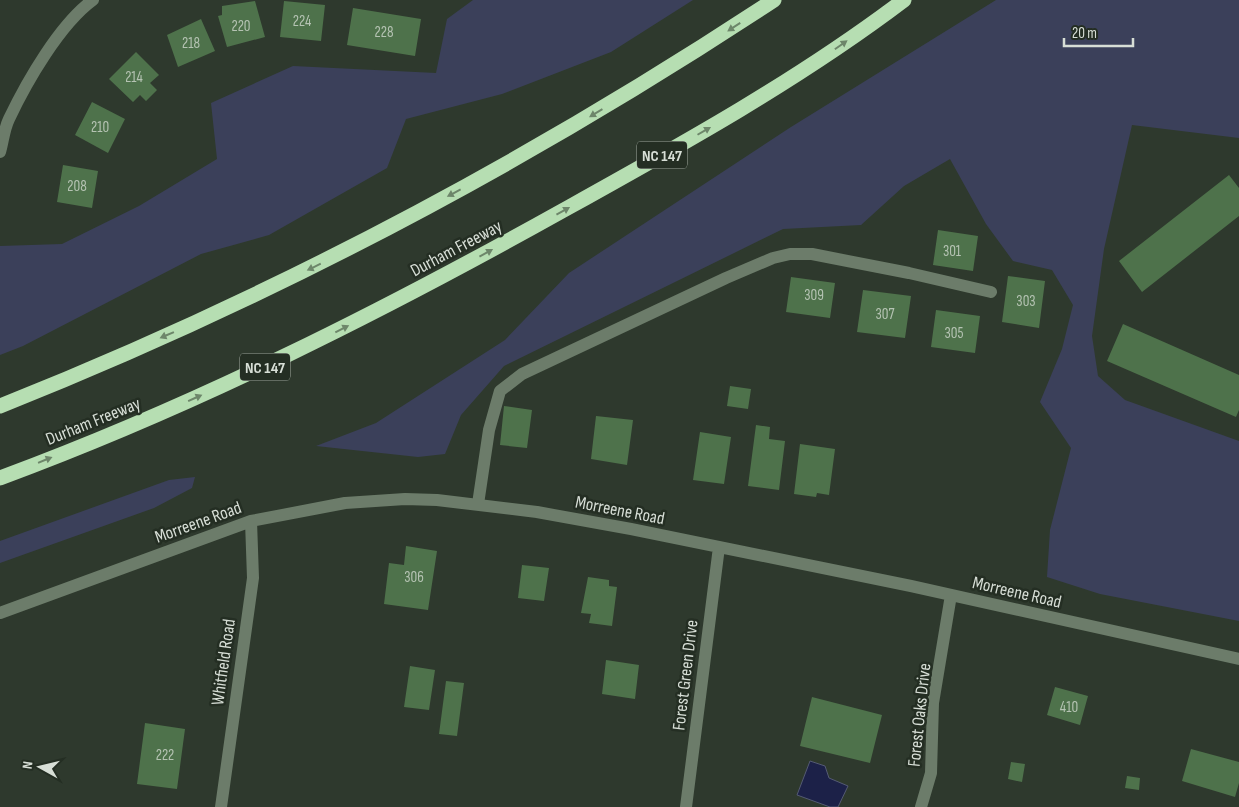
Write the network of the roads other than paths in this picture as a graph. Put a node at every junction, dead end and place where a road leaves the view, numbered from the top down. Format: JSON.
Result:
{"nodes":[{"id":1,"x":94,"y":0,"type":"edge"},
{"id":2,"x":774,"y":0,"type":"edge"},
{"id":3,"x":904,"y":0,"type":"edge"},
{"id":4,"x":0,"y":152,"type":"edge"},
{"id":5,"x":991,"y":292,"type":"dead end"},
{"id":6,"x":0,"y":406,"type":"edge"},
{"id":7,"x":0,"y":478,"type":"edge"},
{"id":8,"x":478,"y":504,"type":"junction"},
{"id":9,"x":251,"y":522,"type":"junction"},
{"id":10,"x":719,"y":547,"type":"junction"},
{"id":11,"x":951,"y":595,"type":"junction"},
{"id":12,"x":0,"y":613,"type":"edge"},
{"id":13,"x":1239,"y":659,"type":"edge"},
{"id":14,"x":221,"y":807,"type":"edge"},
{"id":15,"x":686,"y":807,"type":"edge"},
{"id":16,"x":921,"y":807,"type":"edge"}],
"edges":[{"from":1,"to":4,"type":"street"},
{"from":2,"to":6,"type":"highway","one_way":true},
{"from":7,"to":3,"type":"highway","name":"Durham Freeway","number":"NC 147","one_way":true},
{"from":5,"to":8,"type":"street"},
{"from":8,"to":9,"type":"street","name":"Morreene Road"},
{"from":8,"to":10,"type":"street","name":"Morreene Road"},
{"from":9,"to":12,"type":"street","name":"Morreene Road"},
{"from":9,"to":14,"type":"street","name":"Whitfield Road"},
{"from":10,"to":11,"type":"street","name":"Morreene Road"},
{"from":10,"to":15,"type":"street","name":"Forest Green Drive"},
{"from":11,"to":13,"type":"street","name":"Morreene Road"},
{"from":11,"to":16,"type":"street","name":"Forest Oaks Drive"}]}
